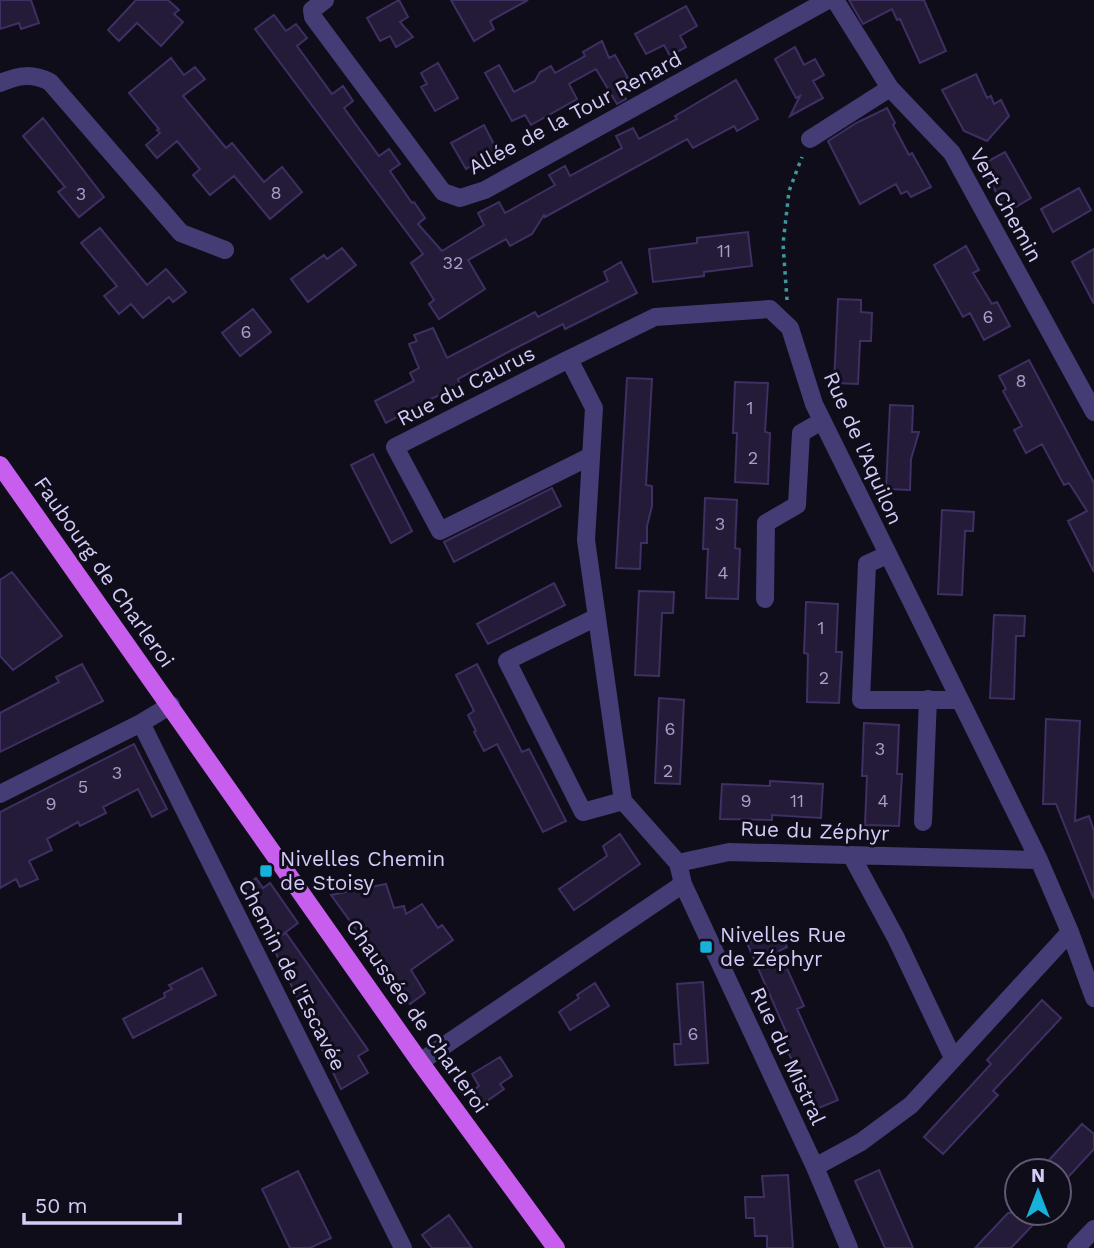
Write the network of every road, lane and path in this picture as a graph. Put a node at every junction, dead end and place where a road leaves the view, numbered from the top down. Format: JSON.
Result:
{"nodes":[{"id":1,"x":326,"y":0,"type":"edge"},
{"id":2,"x":828,"y":0,"type":"edge"},
{"id":3,"x":835,"y":0,"type":"edge"},
{"id":4,"x":0,"y":83,"type":"edge"},
{"id":5,"x":890,"y":88,"type":"junction"},
{"id":6,"x":810,"y":139,"type":"joint"},
{"id":7,"x":225,"y":250,"type":"dead end"},
{"id":8,"x":789,"y":328,"type":"junction"},
{"id":9,"x":569,"y":359,"type":"junction"},
{"id":10,"x":1094,"y":412,"type":"edge"},
{"id":11,"x":822,"y":421,"type":"junction"},
{"id":12,"x":591,"y":456,"type":"junction"},
{"id":13,"x":0,"y":465,"type":"edge"},
{"id":14,"x":6,"y":486,"type":"edge"},
{"id":15,"x":887,"y":555,"type":"junction"},
{"id":16,"x":765,"y":599,"type":"dead end"},
{"id":17,"x":597,"y":617,"type":"junction"},
{"id":18,"x":928,"y":699,"type":"junction"},
{"id":19,"x":958,"y":700,"type":"junction"},
{"id":20,"x":171,"y":705,"type":"junction"},
{"id":21,"x":141,"y":723,"type":"junction"},
{"id":22,"x":0,"y":794,"type":"edge"},
{"id":23,"x":623,"y":801,"type":"junction"},
{"id":24,"x":923,"y":822,"type":"dead end"},
{"id":25,"x":851,"y":855,"type":"junction"},
{"id":26,"x":1038,"y":860,"type":"junction"},
{"id":27,"x":678,"y":863,"type":"junction"},
{"id":28,"x":683,"y":884,"type":"junction"},
{"id":29,"x":1070,"y":932,"type":"junction"},
{"id":30,"x":1094,"y":998,"type":"edge"},
{"id":31,"x":953,"y":1058,"type":"junction"},
{"id":32,"x":420,"y":1062,"type":"junction"},
{"id":33,"x":815,"y":1167,"type":"junction"},
{"id":34,"x":1094,"y":1229,"type":"edge"},
{"id":35,"x":403,"y":1248,"type":"edge"},
{"id":36,"x":556,"y":1248,"type":"edge"},
{"id":37,"x":849,"y":1248,"type":"edge"},
{"id":38,"x":1076,"y":1248,"type":"edge"}],
"edges":[{"from":1,"to":2,"type":"street","name":"Allée de la Tour Renard"},
{"from":3,"to":5,"type":"street","name":"Vert Chemin"},
{"from":4,"to":7,"type":"street"},
{"from":5,"to":6,"type":"street"},
{"from":5,"to":10,"type":"street","name":"Vert Chemin"},
{"from":6,"to":8,"type":"path"},
{"from":8,"to":9,"type":"street"},
{"from":8,"to":11,"type":"street","name":"Rue de l'Aquilon"},
{"from":9,"to":12,"type":"street"},
{"from":9,"to":12,"type":"street","name":"Rue du Caurus"},
{"from":11,"to":15,"type":"street","name":"Rue de l'Aquilon"},
{"from":11,"to":16,"type":"street"},
{"from":12,"to":17,"type":"street"},
{"from":13,"to":14,"type":"main road","name":"Faubourg de Charleroi"},
{"from":14,"to":20,"type":"main road","name":"Faubourg de Charleroi"},
{"from":15,"to":18,"type":"street"},
{"from":15,"to":19,"type":"street","name":"Rue de l'Aquilon"},
{"from":17,"to":23,"type":"street"},
{"from":17,"to":23,"type":"street"},
{"from":18,"to":19,"type":"street"},
{"from":18,"to":24,"type":"street"},
{"from":19,"to":26,"type":"street","name":"Rue de l'Aquilon"},
{"from":20,"to":21,"type":"street"},
{"from":20,"to":32,"type":"main road","name":"Chaussée de Charleroi"},
{"from":21,"to":22,"type":"street"},
{"from":21,"to":35,"type":"street","name":"Chemin de l'Escavée"},
{"from":23,"to":27,"type":"street"},
{"from":25,"to":26,"type":"street","name":"Rue du Zéphyr"},
{"from":25,"to":27,"type":"street","name":"Rue du Zéphyr"},
{"from":25,"to":31,"type":"street"},
{"from":26,"to":29,"type":"street","name":"Rue de l'Aquilon"},
{"from":27,"to":28,"type":"street"},
{"from":28,"to":32,"type":"street"},
{"from":28,"to":33,"type":"street","name":"Rue du Mistral"},
{"from":29,"to":30,"type":"street","name":"Rue de l'Aquilon"},
{"from":29,"to":31,"type":"street"},
{"from":31,"to":33,"type":"street"},
{"from":32,"to":36,"type":"main road","name":"Chaussée de Charleroi"},
{"from":33,"to":37,"type":"street","name":"Rue du Mistral"},
{"from":34,"to":38,"type":"street"}]}
